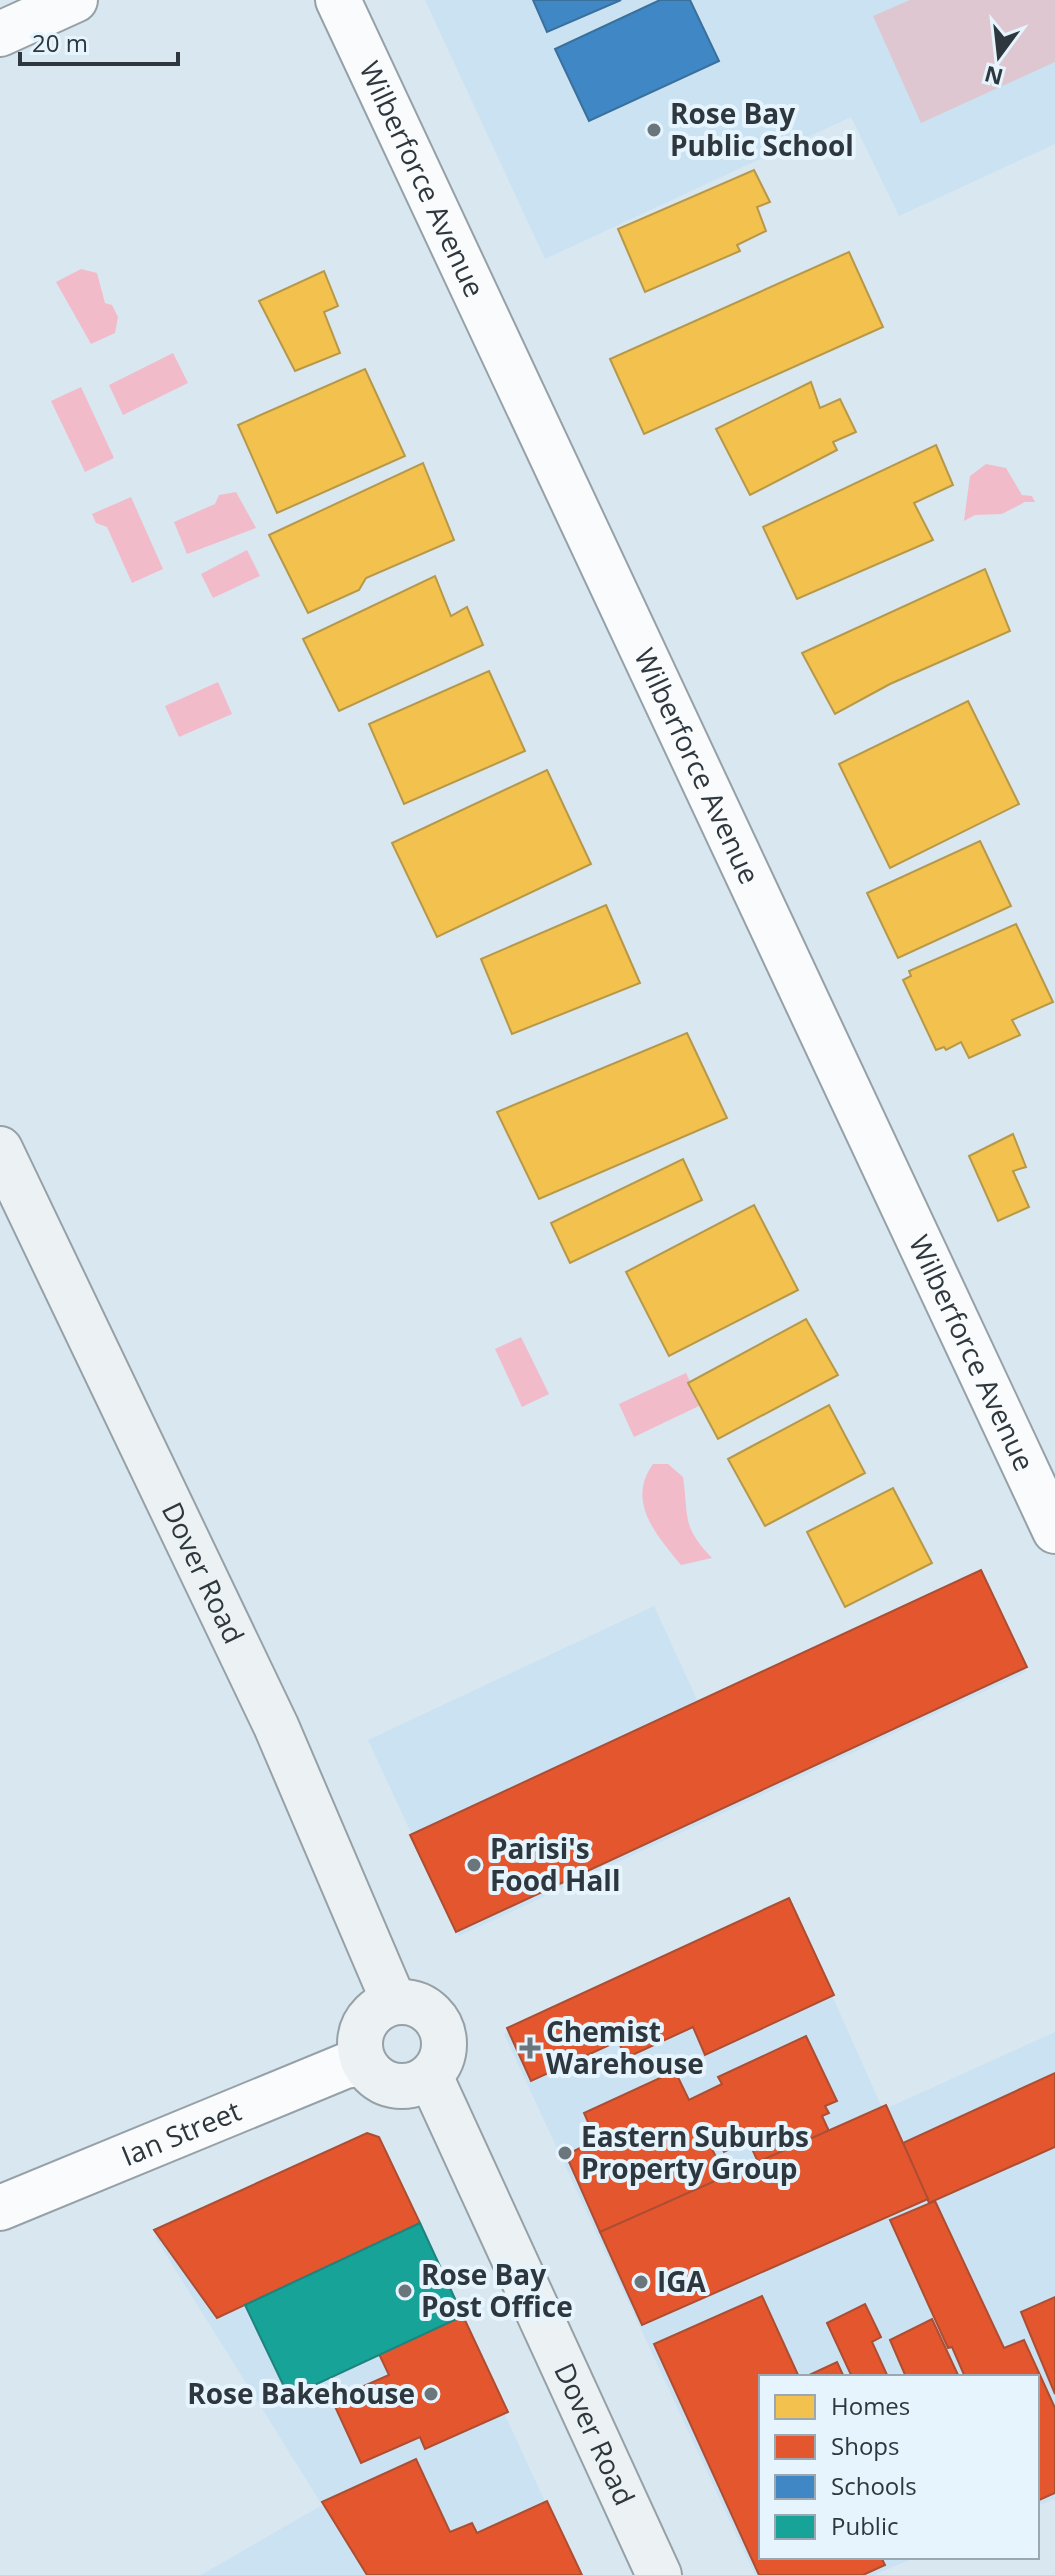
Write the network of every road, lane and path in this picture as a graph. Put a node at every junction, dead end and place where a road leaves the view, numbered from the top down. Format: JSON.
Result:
{"nodes":[{"id":1,"x":75,"y":0,"type":"edge"},
{"id":2,"x":338,"y":0,"type":"edge"},
{"id":3,"x":0,"y":34,"type":"edge"},
{"id":4,"x":3,"y":1162,"type":"edge"},
{"id":5,"x":1055,"y":1531,"type":"edge"},
{"id":6,"x":394,"y":2002,"type":"junction"},
{"id":7,"x":364,"y":2063,"type":"junction"},
{"id":8,"x":430,"y":2076,"type":"junction"},
{"id":9,"x":0,"y":2208,"type":"edge"},
{"id":10,"x":659,"y":2575,"type":"edge"}],
"edges":[{"from":1,"to":3,"type":"street"},
{"from":2,"to":5,"type":"street","name":"Wilberforce Avenue"},
{"from":4,"to":6,"type":"street","name":"Dover Road"},
{"from":6,"to":7,"type":"street"},
{"from":6,"to":8,"type":"street"},
{"from":7,"to":8,"type":"street"},
{"from":7,"to":9,"type":"street","name":"Ian Street"},
{"from":8,"to":10,"type":"street","name":"Dover Road"}]}
